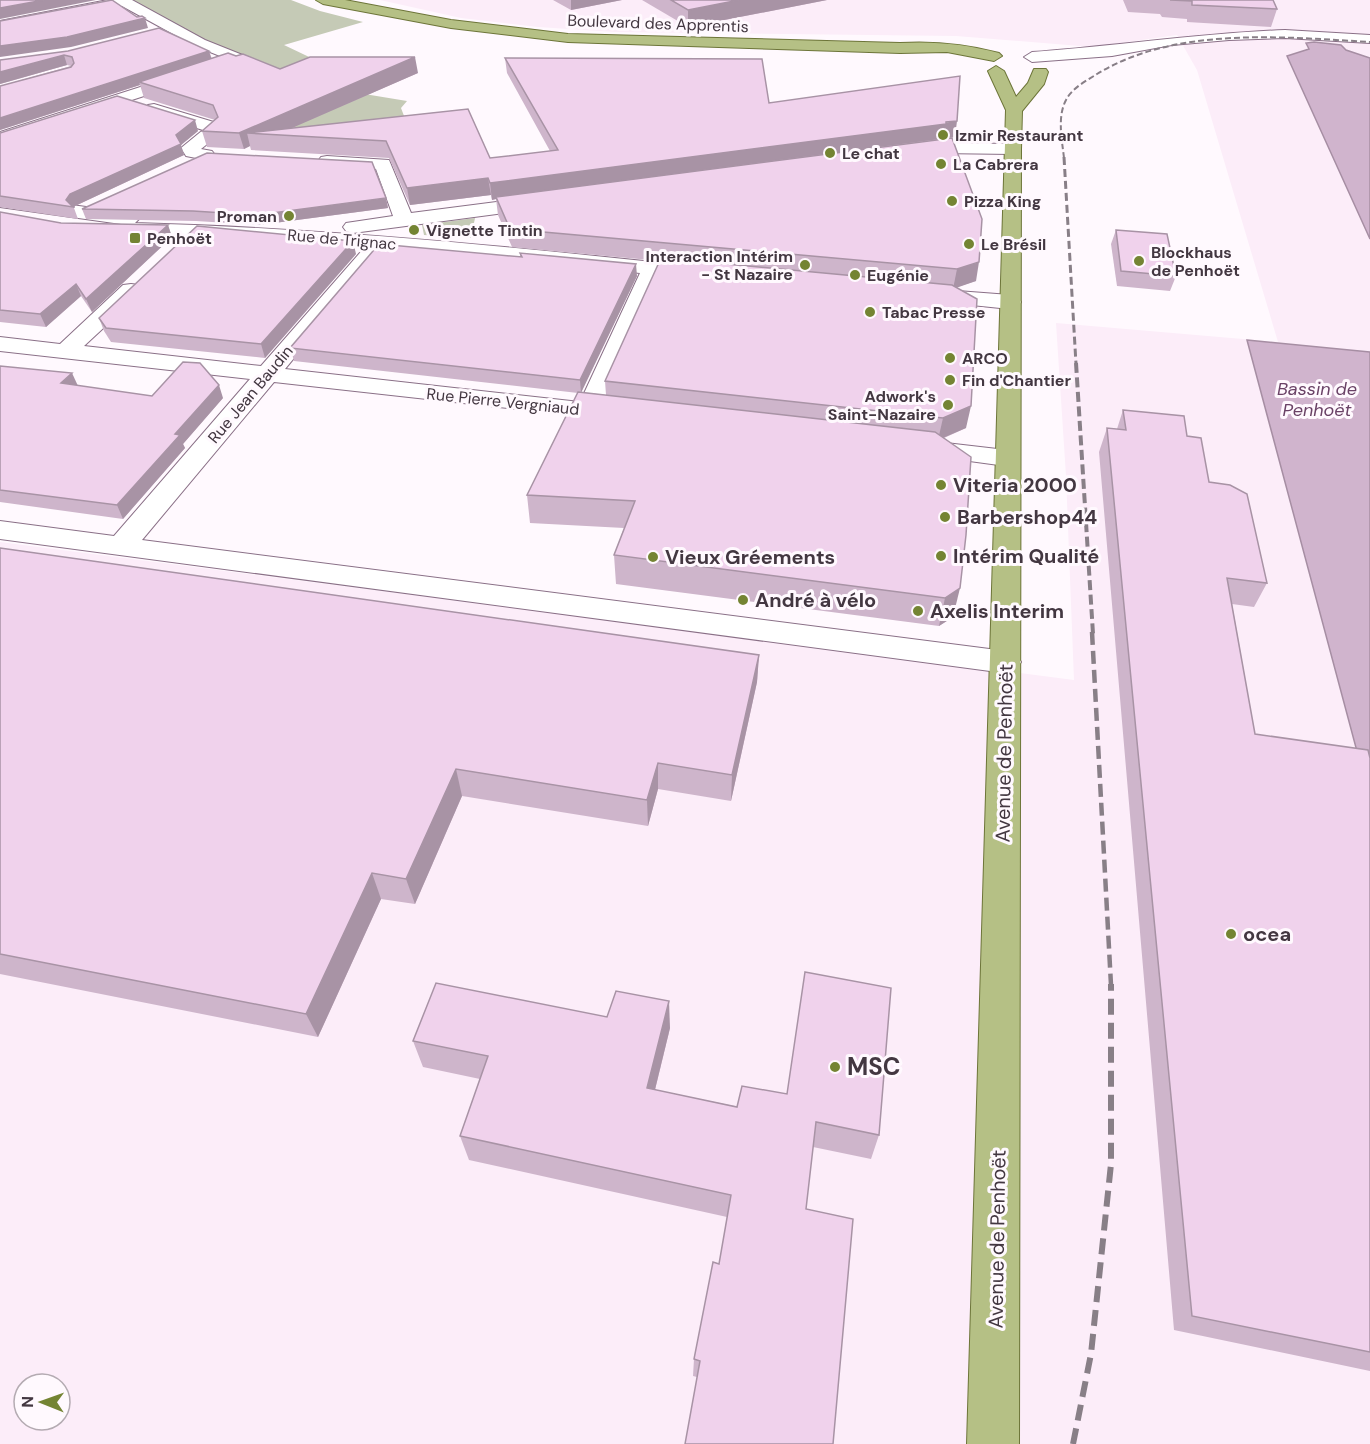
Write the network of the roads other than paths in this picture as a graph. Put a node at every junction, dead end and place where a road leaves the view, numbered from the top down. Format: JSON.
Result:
{"nodes":[{"id":1,"x":323,"y":0,"type":"edge"},
{"id":2,"x":124,"y":1,"type":"edge"},
{"id":3,"x":0,"y":25,"type":"edge"},
{"id":4,"x":172,"y":29,"type":"junction"},
{"id":5,"x":150,"y":34,"type":"edge"},
{"id":6,"x":1370,"y":39,"type":"edge"},
{"id":7,"x":1112,"y":51,"type":"junction"},
{"id":8,"x":1006,"y":60,"type":"junction"},
{"id":9,"x":218,"y":66,"type":"edge"},
{"id":10,"x":1042,"y":71,"type":"junction"},
{"id":11,"x":196,"y":74,"type":"edge"},
{"id":12,"x":120,"y":99,"type":"junction"},
{"id":13,"x":1014,"y":110,"type":"junction"},
{"id":14,"x":0,"y":138,"type":"edge"},
{"id":15,"x":1012,"y":149,"type":"junction"},
{"id":16,"x":892,"y":155,"type":"edge"},
{"id":17,"x":312,"y":160,"type":"edge"},
{"id":18,"x":186,"y":164,"type":"edge"},
{"id":19,"x":115,"y":196,"type":"edge"},
{"id":20,"x":558,"y":200,"type":"edge"},
{"id":21,"x":0,"y":201,"type":"edge"},
{"id":22,"x":83,"y":212,"type":"junction"},
{"id":23,"x":0,"y":215,"type":"edge"},
{"id":24,"x":404,"y":220,"type":"junction"},
{"id":25,"x":186,"y":229,"type":"junction"},
{"id":26,"x":294,"y":235,"type":"junction"},
{"id":27,"x":379,"y":243,"type":"junction"},
{"id":28,"x":170,"y":254,"type":"edge"},
{"id":29,"x":653,"y":268,"type":"junction"},
{"id":30,"x":722,"y":275,"type":"edge"},
{"id":31,"x":144,"y":278,"type":"edge"},
{"id":32,"x":908,"y":293,"type":"edge"},
{"id":33,"x":1010,"y":302,"type":"junction"},
{"id":34,"x":0,"y":344,"type":"edge"},
{"id":35,"x":66,"y":351,"type":"junction"},
{"id":36,"x":266,"y":375,"type":"junction"},
{"id":37,"x":588,"y":410,"type":"junction"},
{"id":38,"x":634,"y":415,"type":"edge"},
{"id":39,"x":900,"y":446,"type":"edge"},
{"id":40,"x":1006,"y":458,"type":"junction"},
{"id":41,"x":0,"y":530,"type":"edge"},
{"id":42,"x":121,"y":546,"type":"junction"},
{"id":43,"x":1005,"y":662,"type":"junction"},
{"id":44,"x":993,"y":1444,"type":"edge"}],
"edges":[{"from":1,"to":8,"type":"main road","name":"Boulevard des Apprentis"},
{"from":2,"to":3,"type":"street"},
{"from":2,"to":4,"type":"street"},
{"from":4,"to":5,"type":"street"},
{"from":4,"to":9,"type":"street"},
{"from":6,"to":7,"type":"street"},
{"from":7,"to":8,"type":"street"},
{"from":7,"to":10,"type":"street"},
{"from":8,"to":10,"type":"main road","name":"Boulevard des Apprentis"},
{"from":8,"to":10,"type":"main road"},
{"from":8,"to":13,"type":"main road"},
{"from":10,"to":13,"type":"main road"},
{"from":11,"to":12,"type":"street"},
{"from":12,"to":14,"type":"street"},
{"from":12,"to":18,"type":"street"},
{"from":13,"to":15,"type":"main road","name":"Avenue de Penhoët"},
{"from":15,"to":16,"type":"street"},
{"from":15,"to":33,"type":"main road","name":"Avenue de Penhoët"},
{"from":17,"to":24,"type":"street"},
{"from":19,"to":22,"type":"street"},
{"from":20,"to":24,"type":"street"},
{"from":21,"to":22,"type":"street","name":"Rue de Trignac"},
{"from":22,"to":25,"type":"street","name":"Rue de Trignac"},
{"from":23,"to":25,"type":"street","name":"Rue de Trignac"},
{"from":24,"to":26,"type":"street"},
{"from":25,"to":26,"type":"street","name":"Rue de Trignac"},
{"from":25,"to":28,"type":"street"},
{"from":26,"to":27,"type":"street","name":"Rue de Trignac"},
{"from":27,"to":29,"type":"street","name":"Rue de Trignac"},
{"from":27,"to":36,"type":"street","name":"Rue Jean Baudin"},
{"from":29,"to":30,"type":"street","name":"Rue de Trignac"},
{"from":29,"to":37,"type":"street"},
{"from":31,"to":35,"type":"street"},
{"from":32,"to":33,"type":"street"},
{"from":33,"to":40,"type":"main road","name":"Avenue de Penhoët"},
{"from":34,"to":35,"type":"street","name":"Rue Pierre Vergniaud"},
{"from":35,"to":36,"type":"street","name":"Rue Pierre Vergniaud"},
{"from":36,"to":37,"type":"street","name":"Rue Pierre Vergniaud"},
{"from":36,"to":42,"type":"street","name":"Rue Jean Baudin"},
{"from":37,"to":38,"type":"street","name":"Rue Pierre Vergniaud"},
{"from":39,"to":40,"type":"street"},
{"from":40,"to":43,"type":"main road","name":"Avenue de Penhoët"},
{"from":41,"to":42,"type":"street"},
{"from":42,"to":43,"type":"street"},
{"from":43,"to":44,"type":"main road","name":"Avenue de Penhoët"}]}
